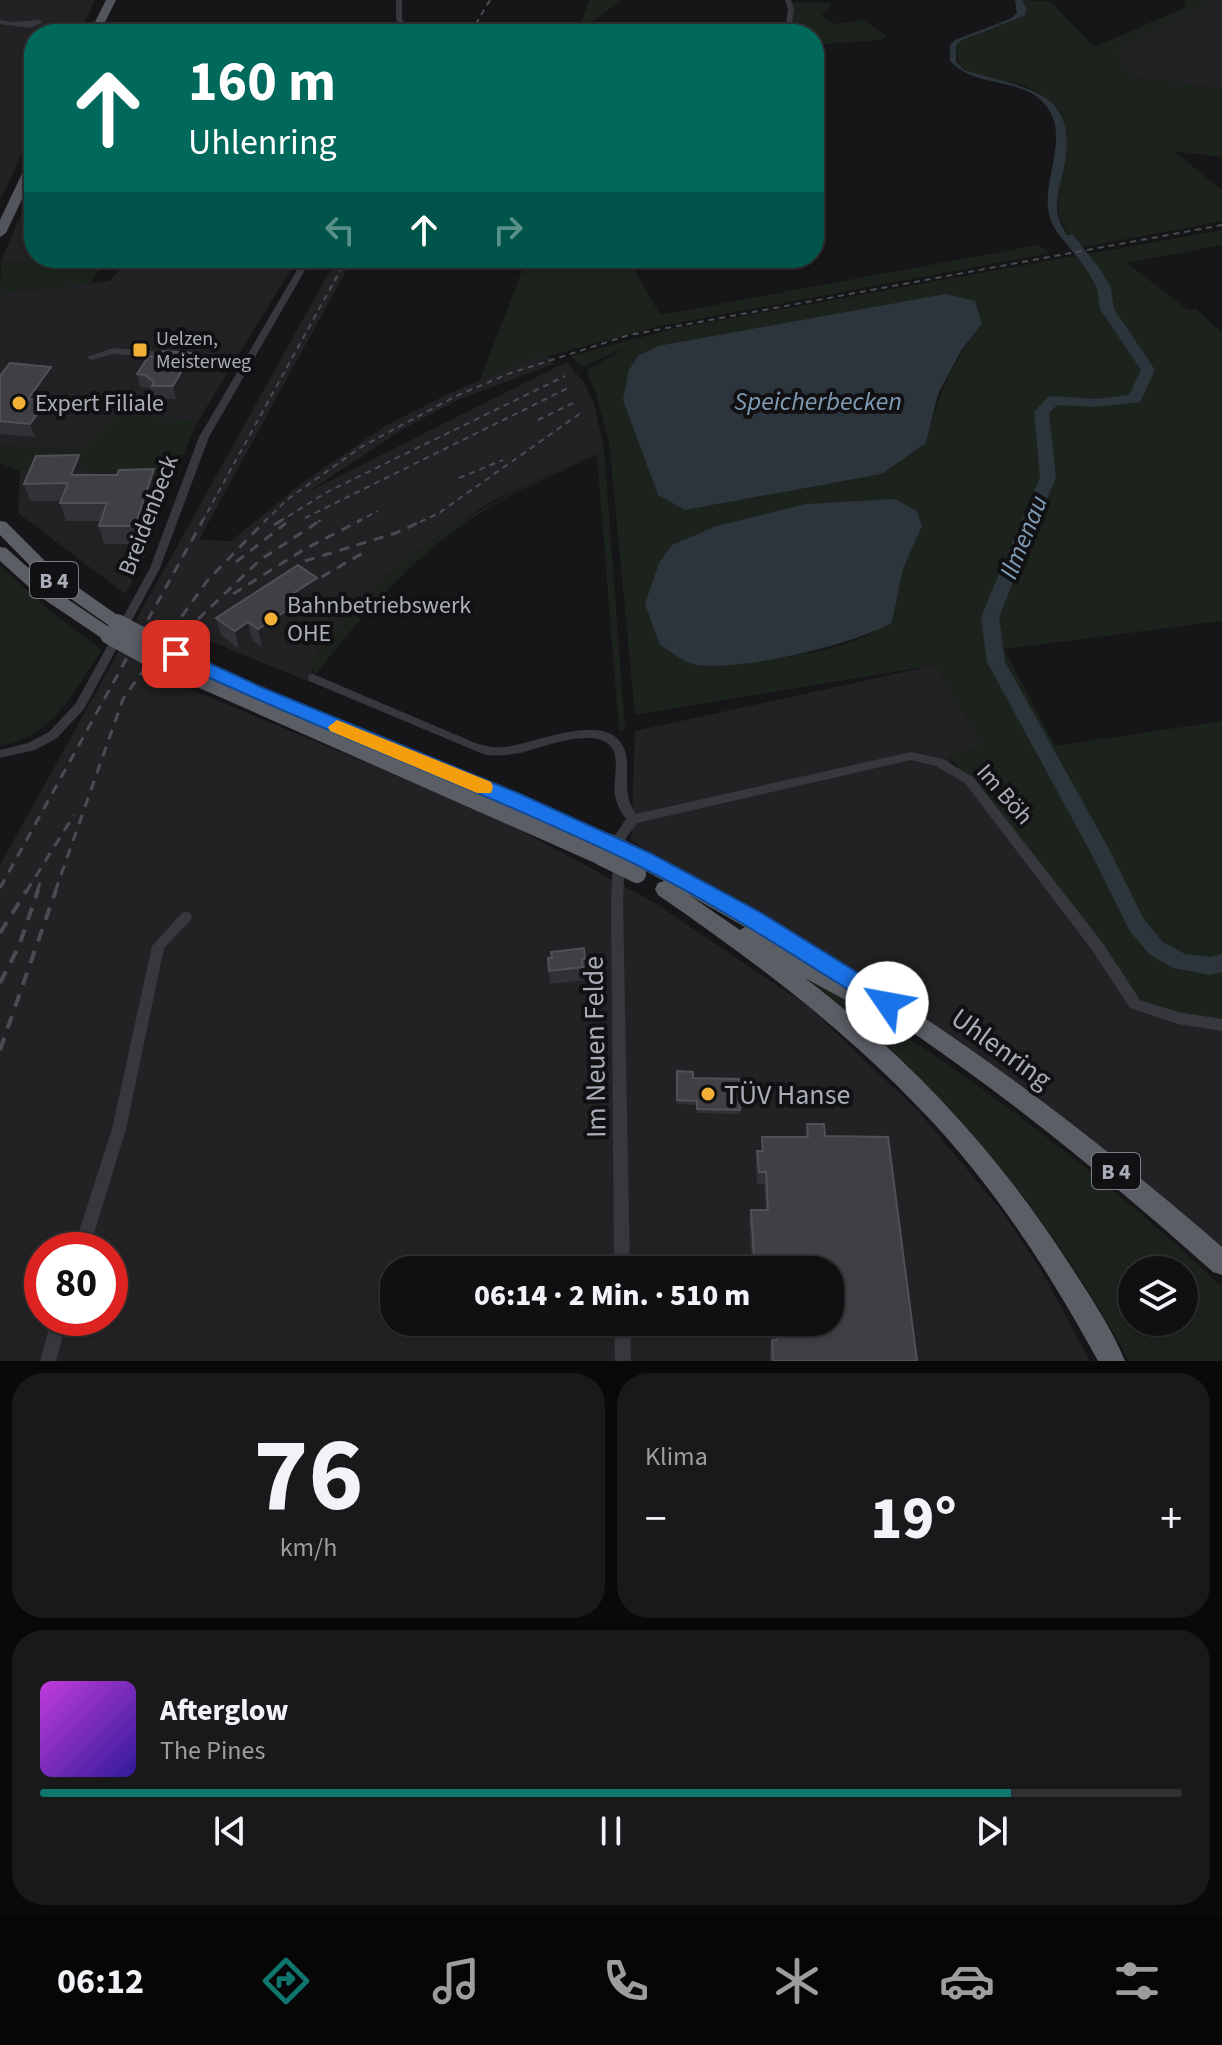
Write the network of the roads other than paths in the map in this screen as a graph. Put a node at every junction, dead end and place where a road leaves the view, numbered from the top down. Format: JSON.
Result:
{"nodes":[{"id":1,"x":111,"y":0,"type":"edge"},
{"id":2,"x":399,"y":0,"type":"edge"},
{"id":3,"x":788,"y":0,"type":"edge"},
{"id":4,"x":0,"y":22,"type":"edge"},
{"id":5,"x":11,"y":24,"type":"dead end"},
{"id":6,"x":99,"y":24,"type":"edge"},
{"id":7,"x":402,"y":24,"type":"edge"},
{"id":8,"x":789,"y":24,"type":"edge"},
{"id":9,"x":24,"y":182,"type":"edge"},
{"id":10,"x":0,"y":233,"type":"edge"},
{"id":11,"x":302,"y":268,"type":"edge"},
{"id":12,"x":91,"y":357,"type":"dead end"},
{"id":13,"x":249,"y":362,"type":"junction"},
{"id":14,"x":0,"y":526,"type":"edge"},
{"id":15,"x":0,"y":552,"type":"edge"},
{"id":16,"x":113,"y":629,"type":"junction"},
{"id":17,"x":313,"y":678,"type":"dead end"},
{"id":18,"x":0,"y":754,"type":"edge"},
{"id":19,"x":631,"y":822,"type":"junction"},
{"id":20,"x":641,"y":867,"type":"junction"},
{"id":21,"x":665,"y":889,"type":"junction"},
{"id":22,"x":186,"y":917,"type":"dead end"},
{"id":23,"x":1222,"y":1025,"type":"edge"},
{"id":24,"x":1005,"y":1085,"type":"junction"},
{"id":25,"x":87,"y":1232,"type":"edge"},
{"id":26,"x":622,"y":1256,"type":"edge"},
{"id":27,"x":1222,"y":1263,"type":"edge"},
{"id":28,"x":55,"y":1336,"type":"edge"},
{"id":29,"x":622,"y":1336,"type":"edge"},
{"id":30,"x":48,"y":1361,"type":"edge"},
{"id":31,"x":623,"y":1361,"type":"edge"},
{"id":32,"x":1112,"y":1361,"type":"edge"}],
"edges":[{"from":1,"to":6,"type":"main road"},
{"from":2,"to":7,"type":"street"},
{"from":3,"to":8,"type":"street"},
{"from":4,"to":5,"type":"street"},
{"from":9,"to":10,"type":"main road"},
{"from":11,"to":13,"type":"street","name":"Breidenbeck"},
{"from":12,"to":13,"type":"street"},
{"from":13,"to":18,"type":"street","name":"Breidenbeck"},
{"from":14,"to":16,"type":"highway","number":"B 4"},
{"from":15,"to":16,"type":"highway","number":"B 4"},
{"from":16,"to":20,"type":"highway","number":"B 4","bridge":true},
{"from":17,"to":19,"type":"street"},
{"from":19,"to":23,"type":"street","name":"Im Böh"},
{"from":19,"to":26,"type":"street","name":"Im Neuen Felde"},
{"from":20,"to":21,"type":"highway","number":"B 4"},
{"from":20,"to":24,"type":"highway","name":"Uhlenring","number":"B 4"},
{"from":21,"to":24,"type":"highway","number":"B 4"},
{"from":21,"to":32,"type":"highway"},
{"from":22,"to":25,"type":"street"},
{"from":24,"to":27,"type":"highway","name":"Uhlenring","number":"B 4"},
{"from":28,"to":30,"type":"street"},
{"from":29,"to":31,"type":"street"}]}
